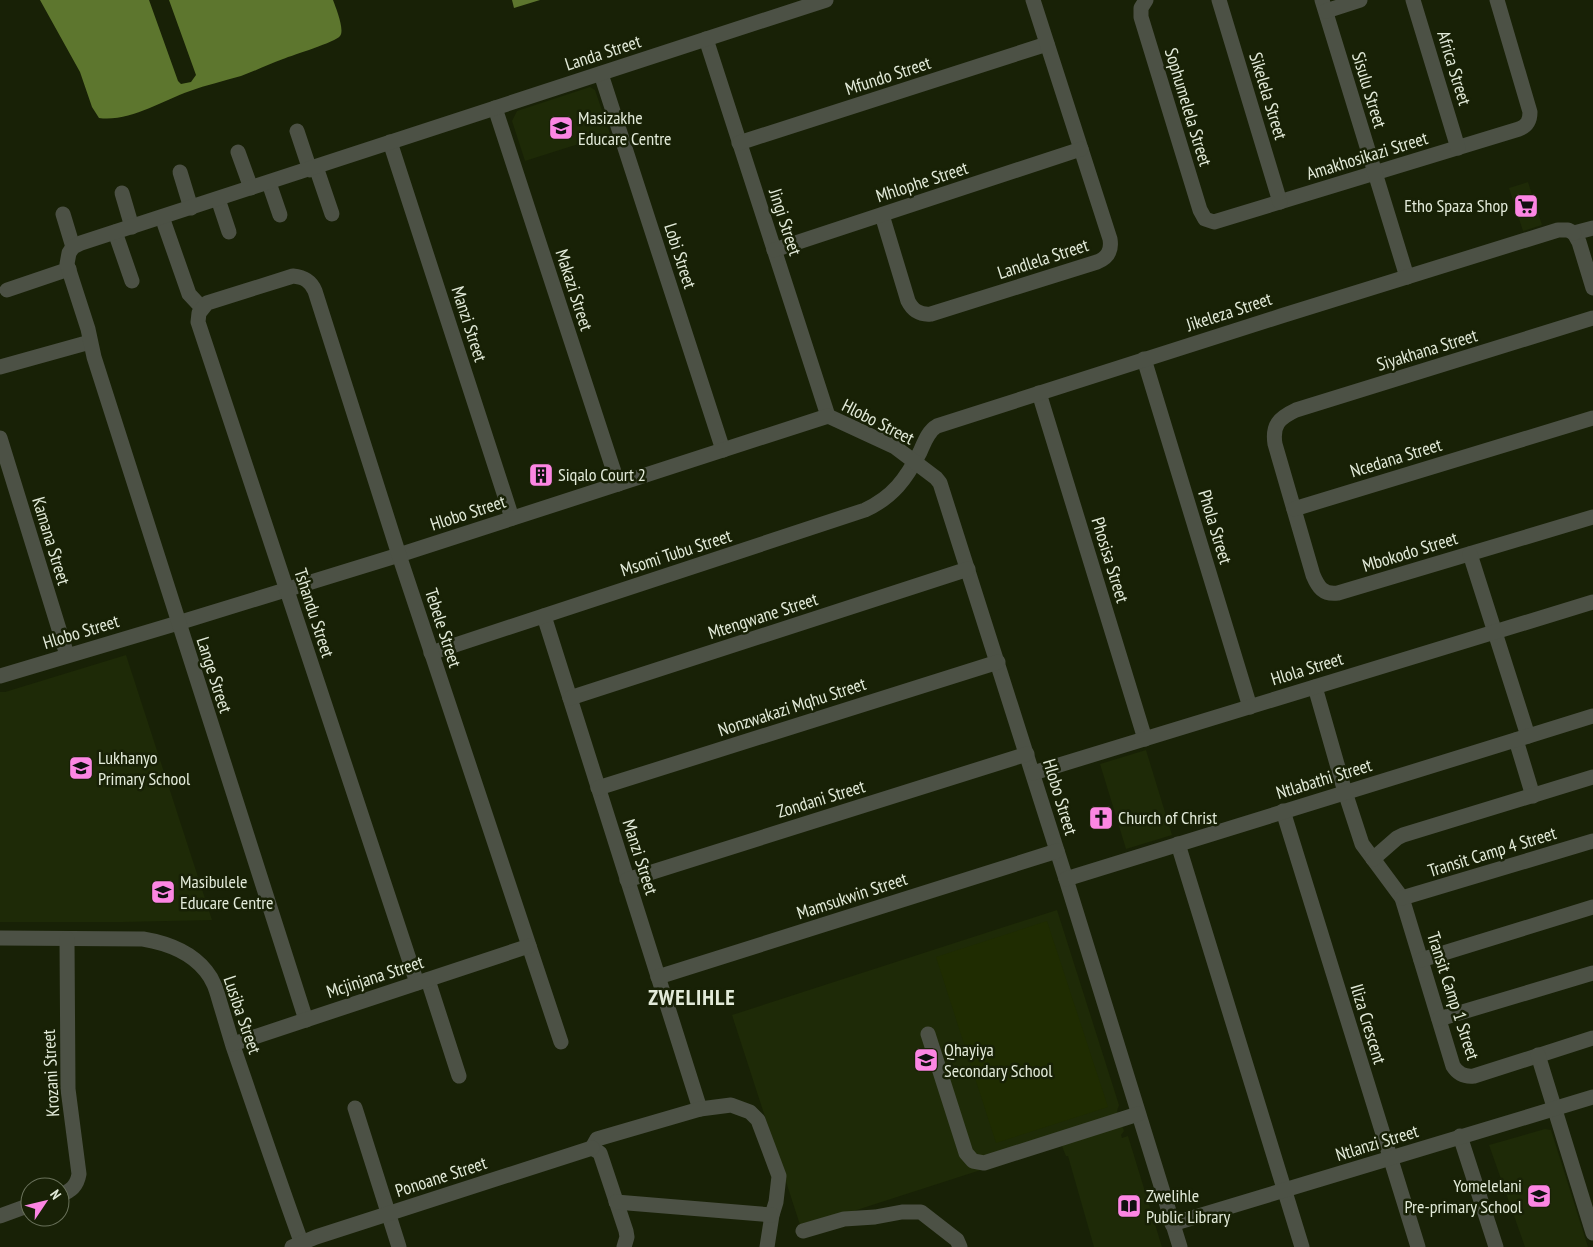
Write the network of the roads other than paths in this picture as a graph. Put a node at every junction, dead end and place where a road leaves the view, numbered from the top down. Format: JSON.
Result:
{"nodes":[{"id":1,"x":826,"y":0,"type":"edge"},
{"id":2,"x":1033,"y":0,"type":"edge"},
{"id":3,"x":1219,"y":0,"type":"edge"},
{"id":4,"x":1360,"y":0,"type":"edge"},
{"id":5,"x":1413,"y":0,"type":"edge"},
{"id":6,"x":1497,"y":0,"type":"edge"},
{"id":7,"x":1144,"y":2,"type":"edge"},
{"id":8,"x":1324,"y":5,"type":"edge"},
{"id":9,"x":706,"y":39,"type":"junction"},
{"id":10,"x":1048,"y":44,"type":"junction"},
{"id":11,"x":600,"y":74,"type":"junction"},
{"id":12,"x":495,"y":108,"type":"junction"},
{"id":13,"x":297,"y":132,"type":"dead end"},
{"id":14,"x":390,"y":142,"type":"junction"},
{"id":15,"x":739,"y":143,"type":"junction"},
{"id":16,"x":1458,"y":148,"type":"junction"},
{"id":17,"x":1081,"y":149,"type":"junction"},
{"id":18,"x":238,"y":152,"type":"dead end"},
{"id":19,"x":313,"y":168,"type":"junction"},
{"id":20,"x":180,"y":172,"type":"dead end"},
{"id":21,"x":1375,"y":173,"type":"junction"},
{"id":22,"x":269,"y":183,"type":"junction"},
{"id":23,"x":251,"y":188,"type":"junction"},
{"id":24,"x":122,"y":193,"type":"dead end"},
{"id":25,"x":218,"y":199,"type":"junction"},
{"id":26,"x":1280,"y":202,"type":"junction"},
{"id":27,"x":191,"y":208,"type":"junction"},
{"id":28,"x":63,"y":214,"type":"dead end"},
{"id":29,"x":332,"y":214,"type":"dead end"},
{"id":30,"x":280,"y":215,"type":"dead end"},
{"id":31,"x":882,"y":215,"type":"junction"},
{"id":32,"x":162,"y":217,"type":"junction"},
{"id":33,"x":1205,"y":219,"type":"joint"},
{"id":34,"x":132,"y":227,"type":"junction"},
{"id":35,"x":1593,"y":228,"type":"edge"},
{"id":36,"x":115,"y":232,"type":"junction"},
{"id":37,"x":229,"y":232,"type":"dead end"},
{"id":38,"x":1574,"y":233,"type":"junction"},
{"id":39,"x":73,"y":248,"type":"junction"},
{"id":40,"x":774,"y":250,"type":"junction"},
{"id":41,"x":69,"y":269,"type":"junction"},
{"id":42,"x":1407,"y":277,"type":"junction"},
{"id":43,"x":132,"y":281,"type":"dead end"},
{"id":44,"x":1593,"y":288,"type":"edge"},
{"id":45,"x":7,"y":290,"type":"dead end"},
{"id":46,"x":202,"y":308,"type":"junction"},
{"id":47,"x":1593,"y":318,"type":"edge"},
{"id":48,"x":90,"y":342,"type":"junction"},
{"id":49,"x":1144,"y":359,"type":"junction"},
{"id":50,"x":0,"y":367,"type":"edge"},
{"id":51,"x":1039,"y":393,"type":"junction"},
{"id":52,"x":828,"y":416,"type":"junction"},
{"id":53,"x":1593,"y":418,"type":"edge"},
{"id":54,"x":0,"y":438,"type":"edge"},
{"id":55,"x":723,"y":450,"type":"junction"},
{"id":56,"x":915,"y":462,"type":"junction"},
{"id":57,"x":618,"y":484,"type":"junction"},
{"id":58,"x":1294,"y":509,"type":"junction"},
{"id":59,"x":1593,"y":517,"type":"edge"},
{"id":60,"x":512,"y":518,"type":"junction"},
{"id":61,"x":1470,"y":554,"type":"junction"},
{"id":62,"x":398,"y":555,"type":"junction"},
{"id":63,"x":968,"y":569,"type":"junction"},
{"id":64,"x":287,"y":590,"type":"junction"},
{"id":65,"x":1593,"y":602,"type":"edge"},
{"id":66,"x":544,"y":616,"type":"junction"},
{"id":67,"x":178,"y":623,"type":"junction"},
{"id":68,"x":1494,"y":632,"type":"junction"},
{"id":69,"x":431,"y":653,"type":"junction"},
{"id":70,"x":67,"y":655,"type":"junction"},
{"id":71,"x":998,"y":662,"type":"junction"},
{"id":72,"x":0,"y":676,"type":"edge"},
{"id":73,"x":1315,"y":687,"type":"junction"},
{"id":74,"x":570,"y":698,"type":"junction"},
{"id":75,"x":1250,"y":707,"type":"junction"},
{"id":76,"x":1593,"y":716,"type":"edge"},
{"id":77,"x":1522,"y":738,"type":"junction"},
{"id":78,"x":1145,"y":739,"type":"junction"},
{"id":79,"x":1027,"y":754,"type":"junction"},
{"id":80,"x":1033,"y":773,"type":"junction"},
{"id":81,"x":1593,"y":777,"type":"edge"},
{"id":82,"x":598,"y":788,"type":"junction"},
{"id":83,"x":1345,"y":792,"type":"junction"},
{"id":84,"x":1533,"y":796,"type":"junction"},
{"id":85,"x":1283,"y":811,"type":"junction"},
{"id":86,"x":1593,"y":841,"type":"edge"},
{"id":87,"x":1178,"y":844,"type":"junction"},
{"id":88,"x":1057,"y":851,"type":"junction"},
{"id":89,"x":1373,"y":859,"type":"junction"},
{"id":90,"x":1066,"y":879,"type":"junction"},
{"id":91,"x":627,"y":880,"type":"junction"},
{"id":92,"x":1402,"y":898,"type":"junction"},
{"id":93,"x":1593,"y":907,"type":"edge"},
{"id":94,"x":0,"y":938,"type":"edge"},
{"id":95,"x":67,"y":939,"type":"junction"},
{"id":96,"x":529,"y":946,"type":"junction"},
{"id":97,"x":1421,"y":960,"type":"junction"},
{"id":98,"x":1593,"y":973,"type":"edge"},
{"id":99,"x":658,"y":977,"type":"junction"},
{"id":100,"x":422,"y":981,"type":"junction"},
{"id":101,"x":1439,"y":1019,"type":"junction"},
{"id":102,"x":306,"y":1020,"type":"junction"},
{"id":103,"x":928,"y":1034,"type":"dead end"},
{"id":104,"x":1593,"y":1038,"type":"edge"},
{"id":105,"x":560,"y":1042,"type":"dead end"},
{"id":106,"x":233,"y":1044,"type":"junction"},
{"id":107,"x":1538,"y":1056,"type":"junction"},
{"id":108,"x":459,"y":1076,"type":"dead end"},
{"id":109,"x":1593,"y":1097,"type":"edge"},
{"id":110,"x":355,"y":1108,"type":"dead end"},
{"id":111,"x":1554,"y":1108,"type":"junction"},
{"id":112,"x":700,"y":1109,"type":"junction"},
{"id":113,"x":1138,"y":1114,"type":"junction"},
{"id":114,"x":1460,"y":1136,"type":"junction"},
{"id":115,"x":592,"y":1148,"type":"junction"},
{"id":116,"x":1391,"y":1158,"type":"junction"},
{"id":117,"x":70,"y":1190,"type":"edge"},
{"id":118,"x":1284,"y":1190,"type":"junction"},
{"id":119,"x":616,"y":1202,"type":"junction"},
{"id":120,"x":20,"y":1209,"type":"edge"},
{"id":121,"x":389,"y":1214,"type":"junction"},
{"id":122,"x":772,"y":1215,"type":"junction"},
{"id":123,"x":0,"y":1216,"type":"edge"},
{"id":124,"x":1172,"y":1224,"type":"junction"},
{"id":125,"x":803,"y":1231,"type":"dead end"},
{"id":126,"x":1593,"y":1233,"type":"edge"},
{"id":127,"x":299,"y":1246,"type":"edge"},
{"id":128,"x":400,"y":1247,"type":"edge"},
{"id":129,"x":624,"y":1247,"type":"edge"},
{"id":130,"x":767,"y":1247,"type":"edge"},
{"id":131,"x":960,"y":1247,"type":"edge"},
{"id":132,"x":1180,"y":1247,"type":"edge"},
{"id":133,"x":1302,"y":1247,"type":"edge"},
{"id":134,"x":1418,"y":1247,"type":"edge"},
{"id":135,"x":1496,"y":1247,"type":"edge"}],
"edges":[{"from":1,"to":9,"type":"street","name":"Landa Street"},
{"from":2,"to":10,"type":"street","name":"Landlela Street"},
{"from":3,"to":26,"type":"street","name":"Sikelela Street"},
{"from":4,"to":8,"type":"street"},
{"from":5,"to":16,"type":"street","name":"Africa Street"},
{"from":6,"to":16,"type":"street","name":"Amakhosikazi Street"},
{"from":7,"to":33,"type":"street","name":"Sophumelela Street"},
{"from":8,"to":21,"type":"street","name":"Sisulu Street"},
{"from":9,"to":11,"type":"street","name":"Landa Street"},
{"from":9,"to":15,"type":"street","name":"Jingi Street"},
{"from":10,"to":15,"type":"street","name":"Mfundo Street"},
{"from":10,"to":17,"type":"street","name":"Landlela Street"},
{"from":11,"to":12,"type":"street","name":"Landa Street"},
{"from":11,"to":55,"type":"street","name":"Lobi Street"},
{"from":12,"to":14,"type":"street","name":"Landa Street"},
{"from":12,"to":57,"type":"street","name":"Makazi Street"},
{"from":13,"to":19,"type":"street"},
{"from":14,"to":19,"type":"street","name":"Landa Street"},
{"from":14,"to":60,"type":"street","name":"Manzi Street"},
{"from":15,"to":40,"type":"street","name":"Jingi Street"},
{"from":16,"to":21,"type":"street","name":"Amakhosikazi Street"},
{"from":17,"to":31,"type":"street","name":"Mhlophe Street"},
{"from":17,"to":31,"type":"street","name":"Landlela Street"},
{"from":18,"to":23,"type":"street"},
{"from":19,"to":22,"type":"street","name":"Landa Street"},
{"from":19,"to":29,"type":"street"},
{"from":20,"to":27,"type":"street"},
{"from":21,"to":26,"type":"street","name":"Amakhosikazi Street"},
{"from":21,"to":42,"type":"street","name":"Sisulu Street"},
{"from":22,"to":23,"type":"street","name":"Landa Street"},
{"from":22,"to":30,"type":"street"},
{"from":23,"to":25,"type":"street","name":"Landa Street"},
{"from":24,"to":34,"type":"street"},
{"from":25,"to":27,"type":"street","name":"Landa Street"},
{"from":25,"to":37,"type":"street"},
{"from":26,"to":33,"type":"street","name":"Amakhosikazi Street"},
{"from":27,"to":32,"type":"street","name":"Landa Street"},
{"from":28,"to":39,"type":"street"},
{"from":31,"to":40,"type":"street","name":"Mhlophe Street"},
{"from":32,"to":34,"type":"street","name":"Landa Street"},
{"from":32,"to":46,"type":"street"},
{"from":34,"to":36,"type":"street","name":"Landa Street"},
{"from":35,"to":38,"type":"street","name":"Jikeleza Street"},
{"from":36,"to":39,"type":"street","name":"Landa Street"},
{"from":36,"to":43,"type":"street"},
{"from":38,"to":42,"type":"street","name":"Jikeleza Street"},
{"from":38,"to":44,"type":"street"},
{"from":39,"to":41,"type":"street"},
{"from":40,"to":52,"type":"street","name":"Jingi Street"},
{"from":41,"to":45,"type":"street"},
{"from":41,"to":48,"type":"street","name":"Lange Street"},
{"from":42,"to":49,"type":"street","name":"Jikeleza Street"},
{"from":46,"to":62,"type":"street","name":"Tebele Street"},
{"from":46,"to":64,"type":"street","name":"Tshandu Street"},
{"from":47,"to":58,"type":"street","name":"Siyakhana Street"},
{"from":48,"to":50,"type":"street"},
{"from":48,"to":67,"type":"street","name":"Lange Street"},
{"from":49,"to":51,"type":"street","name":"Jikeleza Street"},
{"from":49,"to":75,"type":"street","name":"Phola Street"},
{"from":51,"to":56,"type":"street","name":"Jikeleza Street"},
{"from":51,"to":78,"type":"street","name":"Phosisa Street"},
{"from":52,"to":55,"type":"street","name":"Hlobo Street"},
{"from":52,"to":56,"type":"street","name":"Hlobo Street"},
{"from":53,"to":58,"type":"street","name":"Ncedana Street"},
{"from":54,"to":70,"type":"street","name":"Kamana Street"},
{"from":55,"to":57,"type":"street","name":"Hlobo Street"},
{"from":56,"to":63,"type":"street","name":"Hlobo Street"},
{"from":56,"to":66,"type":"street","name":"Msomi Tubu Street"},
{"from":57,"to":60,"type":"street","name":"Hlobo Street"},
{"from":58,"to":61,"type":"street","name":"Mbokodo Street"},
{"from":59,"to":61,"type":"street","name":"Mbokodo Street"},
{"from":60,"to":62,"type":"street","name":"Hlobo Street"},
{"from":61,"to":68,"type":"street"},
{"from":62,"to":64,"type":"street","name":"Hlobo Street"},
{"from":62,"to":69,"type":"street","name":"Tebele Street"},
{"from":63,"to":71,"type":"street","name":"Hlobo Street"},
{"from":63,"to":74,"type":"street","name":"Mtengwane Street"},
{"from":64,"to":67,"type":"street","name":"Hlobo Street"},
{"from":64,"to":100,"type":"street","name":"Tshandu Street"},
{"from":65,"to":68,"type":"street","name":"Hlola Street"},
{"from":66,"to":69,"type":"street","name":"Msomi Tubu Street"},
{"from":66,"to":74,"type":"street","name":"Manzi Street"},
{"from":67,"to":70,"type":"street","name":"Hlobo Street"},
{"from":67,"to":102,"type":"street","name":"Lange Street"},
{"from":68,"to":73,"type":"street","name":"Hlola Street"},
{"from":68,"to":77,"type":"street"},
{"from":69,"to":96,"type":"street","name":"Tebele Street"},
{"from":70,"to":72,"type":"street","name":"Hlobo Street"},
{"from":71,"to":79,"type":"street","name":"Hlobo Street"},
{"from":71,"to":82,"type":"street","name":"Nonzwakazi Mqhu Street"},
{"from":73,"to":75,"type":"street","name":"Hlola Street"},
{"from":73,"to":83,"type":"street","name":"Transit Camp 1 Street"},
{"from":74,"to":82,"type":"street","name":"Manzi Street"},
{"from":75,"to":78,"type":"street","name":"Hlola Street"},
{"from":76,"to":77,"type":"street","name":"Ntlabathi Street"},
{"from":77,"to":83,"type":"street","name":"Ntlabathi Street"},
{"from":77,"to":84,"type":"street"},
{"from":78,"to":80,"type":"street","name":"Hlola Street"},
{"from":79,"to":80,"type":"street","name":"Hlobo Street"},
{"from":79,"to":91,"type":"street","name":"Zondani Street"},
{"from":80,"to":88,"type":"street","name":"Hlobo Street"},
{"from":81,"to":84,"type":"street"},
{"from":82,"to":91,"type":"street","name":"Manzi Street"},
{"from":83,"to":85,"type":"street","name":"Ntlabathi Street"},
{"from":83,"to":89,"type":"street","name":"Transit Camp 1 Street"},
{"from":84,"to":89,"type":"street"},
{"from":85,"to":87,"type":"street","name":"Ntlabathi Street"},
{"from":85,"to":116,"type":"street","name":"Iliza Crescent"},
{"from":86,"to":92,"type":"street","name":"Transit Camp 4 Street"},
{"from":87,"to":90,"type":"street","name":"Ntlabathi Street"},
{"from":87,"to":118,"type":"street"},
{"from":88,"to":90,"type":"street","name":"Hlobo Street"},
{"from":88,"to":99,"type":"street","name":"Mamsukwin Street"},
{"from":89,"to":92,"type":"street","name":"Transit Camp 1 Street"},
{"from":90,"to":113,"type":"street","name":"Hlobo Street"},
{"from":91,"to":99,"type":"street","name":"Manzi Street"},
{"from":92,"to":97,"type":"street","name":"Transit Camp 1 Street"},
{"from":93,"to":97,"type":"street"},
{"from":94,"to":95,"type":"street","name":"Lusiba Street"},
{"from":95,"to":106,"type":"street","name":"Lusiba Street"},
{"from":95,"to":117,"type":"street","name":"Krozani Street"},
{"from":96,"to":100,"type":"street","name":"Mcjinjana Street"},
{"from":96,"to":105,"type":"street","name":"Tebele Street"},
{"from":97,"to":101,"type":"street","name":"Transit Camp 1 Street"},
{"from":98,"to":101,"type":"street"},
{"from":99,"to":112,"type":"street","name":"Manzi Street"},
{"from":100,"to":102,"type":"street","name":"Mcjinjana Street"},
{"from":100,"to":108,"type":"street","name":"Tshandu Street"},
{"from":101,"to":107,"type":"street","name":"Transit Camp 1 Street"},
{"from":102,"to":106,"type":"street","name":"Mcjinjana Street"},
{"from":103,"to":113,"type":"street"},
{"from":104,"to":107,"type":"street","name":"Transit Camp 1 Street"},
{"from":106,"to":127,"type":"street","name":"Lusiba Street"},
{"from":107,"to":111,"type":"street"},
{"from":109,"to":111,"type":"street","name":"Ntlanzi Street"},
{"from":110,"to":121,"type":"street"},
{"from":111,"to":114,"type":"street","name":"Ntlanzi Street"},
{"from":111,"to":126,"type":"street"},
{"from":112,"to":115,"type":"street","name":"Ponoane Street"},
{"from":112,"to":122,"type":"street","name":"Ponoane Street"},
{"from":113,"to":124,"type":"street","name":"Hlobo Street"},
{"from":114,"to":116,"type":"street","name":"Ntlanzi Street"},
{"from":114,"to":135,"type":"street"},
{"from":115,"to":119,"type":"street"},
{"from":115,"to":121,"type":"street","name":"Ponoane Street"},
{"from":116,"to":118,"type":"street","name":"Ntlanzi Street"},
{"from":116,"to":134,"type":"street","name":"Iliza Crescent"},
{"from":118,"to":124,"type":"street","name":"Ntlanzi Street"},
{"from":118,"to":133,"type":"street"},
{"from":119,"to":122,"type":"street"},
{"from":119,"to":129,"type":"street"},
{"from":120,"to":123,"type":"street"},
{"from":121,"to":127,"type":"street","name":"Ponoane Street"},
{"from":121,"to":128,"type":"street"},
{"from":122,"to":130,"type":"street","name":"Ponoane Street"},
{"from":124,"to":132,"type":"street","name":"Hlobo Street"},
{"from":125,"to":131,"type":"street"}]}
